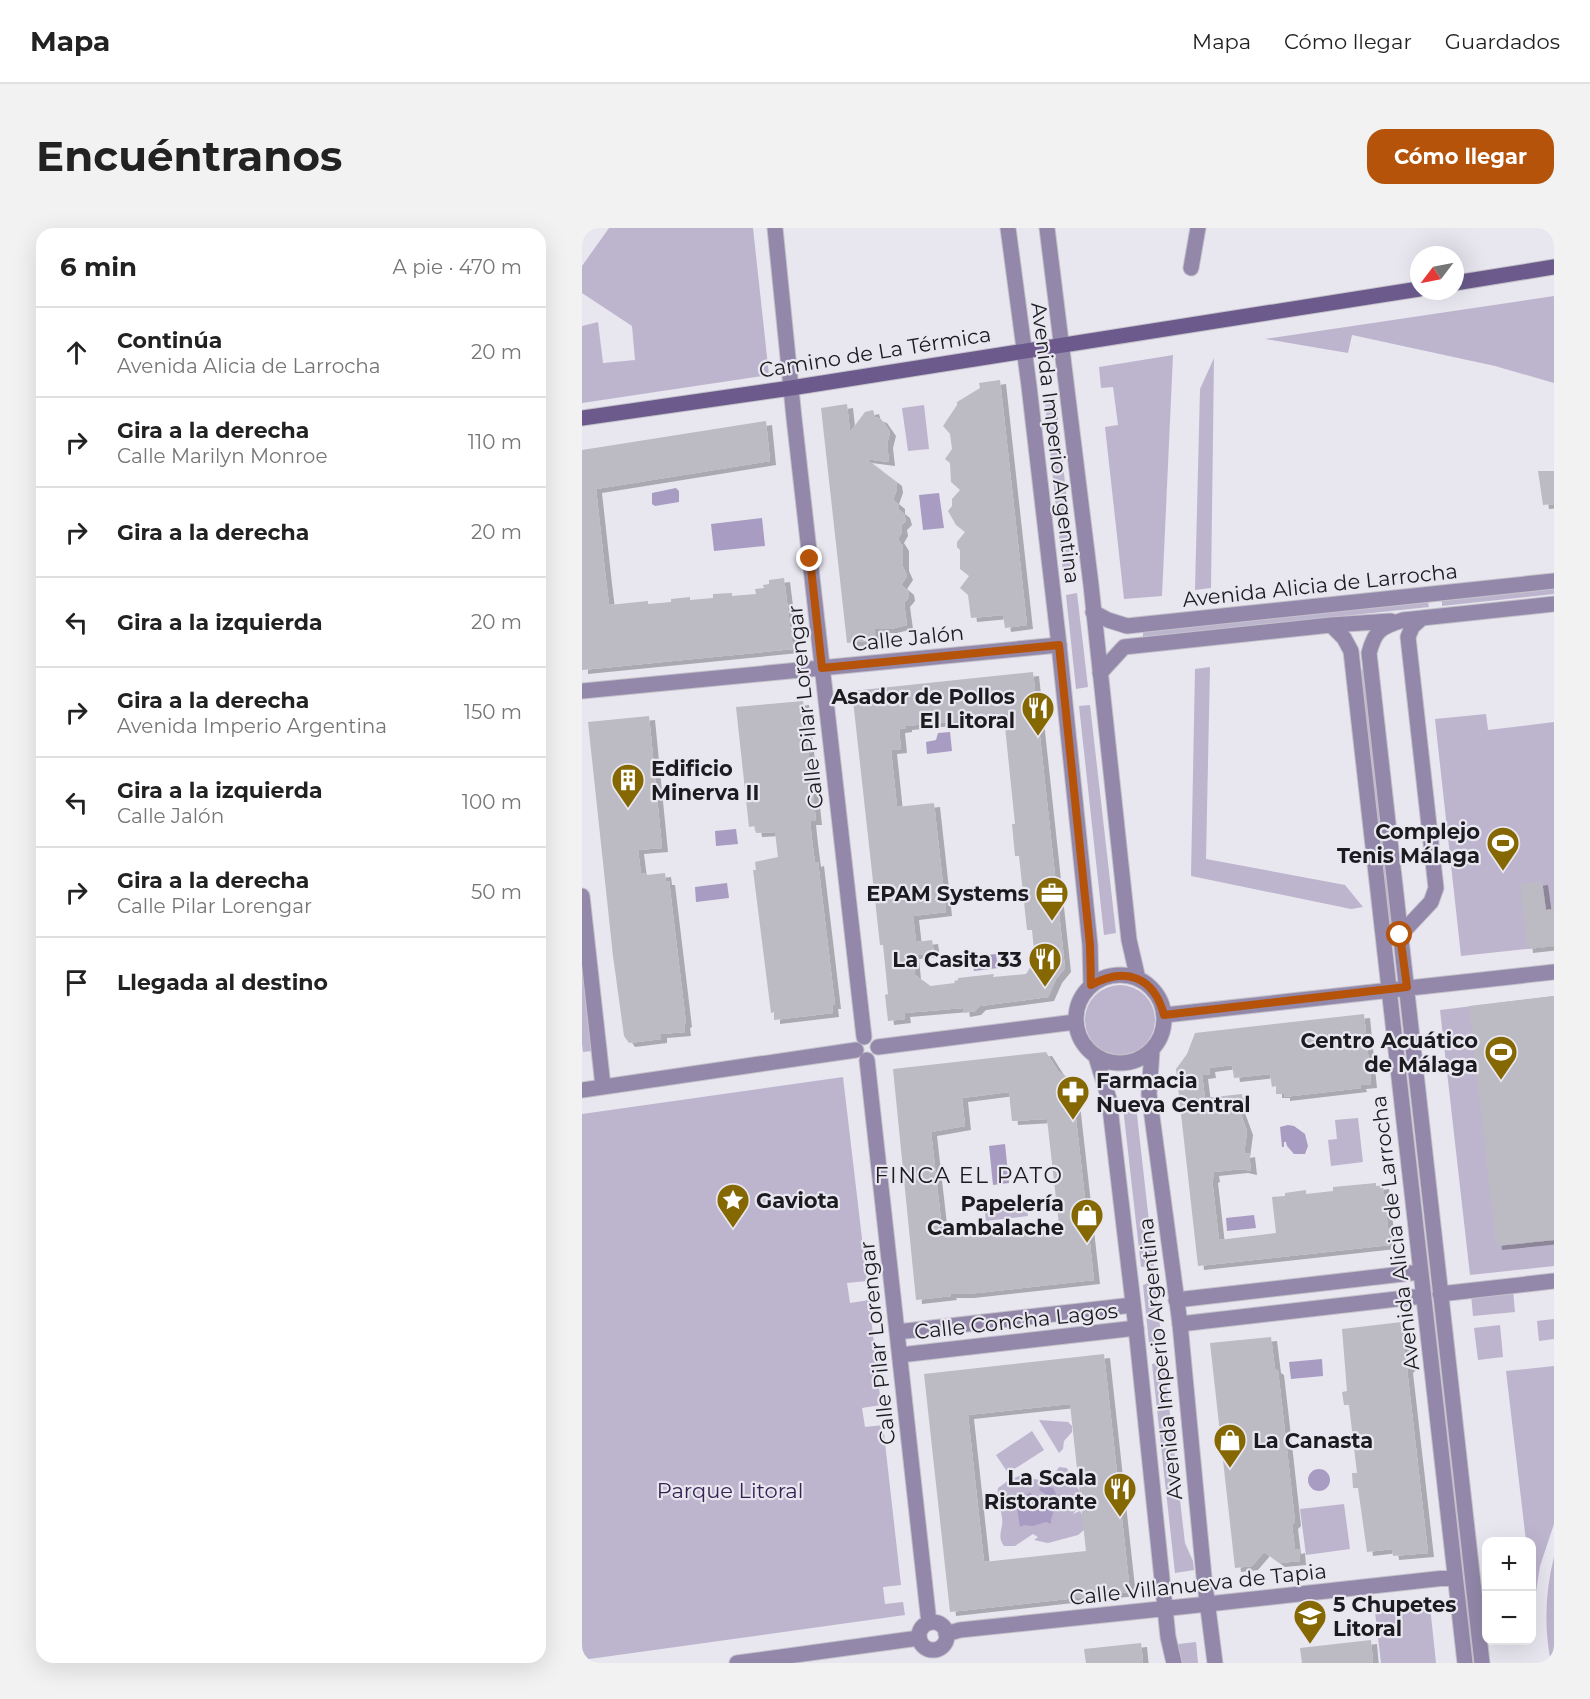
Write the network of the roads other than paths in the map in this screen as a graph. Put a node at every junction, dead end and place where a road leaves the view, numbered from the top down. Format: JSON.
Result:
{"nodes":[{"id":1,"x":775,"y":228,"type":"edge"},
{"id":2,"x":1008,"y":228,"type":"edge"},
{"id":3,"x":1047,"y":228,"type":"edge"},
{"id":4,"x":1198,"y":228,"type":"edge"},
{"id":5,"x":1554,"y":267,"type":"edge"},
{"id":6,"x":1191,"y":268,"type":"dead end"},
{"id":7,"x":1464,"y":282,"type":"edge"},
{"id":8,"x":1410,"y":290,"type":"edge"},
{"id":9,"x":1062,"y":345,"type":"junction"},
{"id":10,"x":1024,"y":350,"type":"junction"},
{"id":11,"x":791,"y":388,"type":"junction"},
{"id":12,"x":582,"y":418,"type":"edge"},
{"id":13,"x":1554,"y":581,"type":"edge"},
{"id":14,"x":1554,"y":604,"type":"edge"},
{"id":15,"x":1094,"y":612,"type":"junction"},
{"id":16,"x":1422,"y":618,"type":"junction"},
{"id":17,"x":1403,"y":620,"type":"junction"},
{"id":18,"x":1331,"y":625,"type":"junction"},
{"id":19,"x":1059,"y":645,"type":"junction"},
{"id":20,"x":822,"y":668,"type":"junction"},
{"id":21,"x":1100,"y":673,"type":"junction"},
{"id":22,"x":582,"y":691,"type":"edge"},
{"id":23,"x":582,"y":896,"type":"edge"},
{"id":24,"x":1400,"y":935,"type":"junction"},
{"id":25,"x":1554,"y":972,"type":"edge"},
{"id":26,"x":1138,"y":979,"type":"junction"},
{"id":27,"x":1091,"y":985,"type":"junction"},
{"id":28,"x":1407,"y":987,"type":"junction"},
{"id":29,"x":1387,"y":989,"type":"junction"},
{"id":30,"x":1164,"y":1015,"type":"junction"},
{"id":31,"x":1075,"y":1022,"type":"junction"},
{"id":32,"x":862,"y":1049,"type":"junction"},
{"id":33,"x":1152,"y":1051,"type":"junction"},
{"id":34,"x":1096,"y":1057,"type":"junction"},
{"id":35,"x":603,"y":1086,"type":"junction"},
{"id":36,"x":582,"y":1090,"type":"edge"},
{"id":37,"x":1420,"y":1272,"type":"junction"},
{"id":38,"x":1554,"y":1281,"type":"edge"},
{"id":39,"x":1440,"y":1294,"type":"junction"},
{"id":40,"x":1423,"y":1296,"type":"junction"},
{"id":41,"x":1176,"y":1300,"type":"junction"},
{"id":42,"x":1133,"y":1305,"type":"junction"},
{"id":43,"x":1180,"y":1324,"type":"junction"},
{"id":44,"x":1136,"y":1328,"type":"junction"},
{"id":45,"x":897,"y":1332,"type":"junction"},
{"id":46,"x":900,"y":1355,"type":"junction"},
{"id":47,"x":1454,"y":1577,"type":"junction"},
{"id":48,"x":1208,"y":1604,"type":"junction"},
{"id":49,"x":1166,"y":1608,"type":"junction"},
{"id":50,"x":929,"y":1623,"type":"junction"},
{"id":51,"x":946,"y":1634,"type":"junction"},
{"id":52,"x":919,"y":1638,"type":"junction"},
{"id":53,"x":935,"y":1657,"type":"edge"},
{"id":54,"x":737,"y":1663,"type":"edge"},
{"id":55,"x":1174,"y":1663,"type":"edge"},
{"id":56,"x":1215,"y":1663,"type":"edge"},
{"id":57,"x":1465,"y":1663,"type":"edge"},
{"id":58,"x":1482,"y":1663,"type":"edge"}],
"edges":[{"from":1,"to":11,"type":"street","name":"Calle Pilar Lorengar"},
{"from":2,"to":10,"type":"street","name":"Avenida Imperio Argentina"},
{"from":3,"to":9,"type":"street","name":"Avenida Imperio Argentina"},
{"from":4,"to":6,"type":"street"},
{"from":5,"to":7,"type":"main road"},
{"from":8,"to":9,"type":"main road","name":"Camino de La Térmica"},
{"from":9,"to":10,"type":"main road","name":"Camino de La Térmica"},
{"from":9,"to":15,"type":"street","name":"Avenida Imperio Argentina"},
{"from":10,"to":11,"type":"main road","name":"Camino de La Térmica"},
{"from":10,"to":19,"type":"street","name":"Avenida Imperio Argentina"},
{"from":11,"to":12,"type":"main road","name":"Camino de La Térmica"},
{"from":11,"to":20,"type":"street","name":"Calle Pilar Lorengar"},
{"from":13,"to":15,"type":"street","name":"Avenida Alicia de Larrocha"},
{"from":14,"to":16,"type":"street","name":"Avenida Alicia de Larrocha"},
{"from":15,"to":21,"type":"street","name":"Avenida Imperio Argentina"},
{"from":16,"to":17,"type":"street","name":"Avenida Alicia de Larrocha"},
{"from":16,"to":24,"type":"street","name":"Avenida Alicia de Larrocha"},
{"from":17,"to":18,"type":"street","name":"Avenida Alicia de Larrocha"},
{"from":17,"to":24,"type":"street","name":"Avenida Alicia de Larrocha"},
{"from":18,"to":21,"type":"street","name":"Avenida Alicia de Larrocha"},
{"from":18,"to":29,"type":"street","name":"Avenida Alicia de Larrocha"},
{"from":19,"to":20,"type":"street","name":"Calle Jalón"},
{"from":19,"to":27,"type":"street","name":"Avenida Imperio Argentina"},
{"from":20,"to":22,"type":"street","name":"Calle Jalón"},
{"from":20,"to":32,"type":"street","name":"Calle Pilar Lorengar"},
{"from":21,"to":26,"type":"street","name":"Avenida Imperio Argentina"},
{"from":23,"to":35,"type":"street"},
{"from":24,"to":28,"type":"street","name":"Avenida Alicia de Larrocha"},
{"from":25,"to":28,"type":"street"},
{"from":26,"to":27,"type":"street"},
{"from":26,"to":30,"type":"street"},
{"from":27,"to":31,"type":"street"},
{"from":28,"to":29,"type":"street"},
{"from":28,"to":39,"type":"street","name":"Avenida Alicia de Larrocha"},
{"from":29,"to":30,"type":"street"},
{"from":29,"to":37,"type":"street","name":"Avenida Alicia de Larrocha"},
{"from":30,"to":33,"type":"street"},
{"from":31,"to":32,"type":"street"},
{"from":31,"to":34,"type":"street"},
{"from":32,"to":35,"type":"street"},
{"from":32,"to":45,"type":"street","name":"Calle Pilar Lorengar"},
{"from":33,"to":34,"type":"street"},
{"from":33,"to":41,"type":"street","name":"Avenida Imperio Argentina"},
{"from":34,"to":42,"type":"street","name":"Avenida Imperio Argentina"},
{"from":35,"to":36,"type":"street"},
{"from":37,"to":40,"type":"street","name":"Avenida Alicia de Larrocha"},
{"from":37,"to":41,"type":"street"},
{"from":38,"to":39,"type":"street"},
{"from":39,"to":58,"type":"street","name":"Avenida Alicia de Larrocha"},
{"from":40,"to":43,"type":"street"},
{"from":40,"to":47,"type":"street","name":"Avenida Alicia de Larrocha"},
{"from":41,"to":43,"type":"street","name":"Avenida Imperio Argentina"},
{"from":42,"to":44,"type":"street","name":"Avenida Imperio Argentina"},
{"from":42,"to":45,"type":"street","name":"Calle Concha Lagos"},
{"from":43,"to":48,"type":"street","name":"Avenida Imperio Argentina"},
{"from":44,"to":46,"type":"street","name":"Calle Concha Lagos"},
{"from":44,"to":49,"type":"street","name":"Avenida Imperio Argentina"},
{"from":45,"to":46,"type":"street","name":"Calle Pilar Lorengar"},
{"from":46,"to":50,"type":"street","name":"Calle Pilar Lorengar"},
{"from":47,"to":48,"type":"street","name":"Calle Villanueva de Tapia"},
{"from":47,"to":57,"type":"street","name":"Avenida Alicia de Larrocha"},
{"from":48,"to":49,"type":"street","name":"Calle Villanueva de Tapia"},
{"from":48,"to":56,"type":"street","name":"Avenida Imperio Argentina"},
{"from":49,"to":51,"type":"street","name":"Calle Villanueva de Tapia"},
{"from":49,"to":55,"type":"street","name":"Avenida Imperio Argentina"},
{"from":50,"to":51,"type":"street"},
{"from":50,"to":52,"type":"street"},
{"from":51,"to":53,"type":"street"},
{"from":52,"to":53,"type":"street"},
{"from":52,"to":54,"type":"street"}]}
